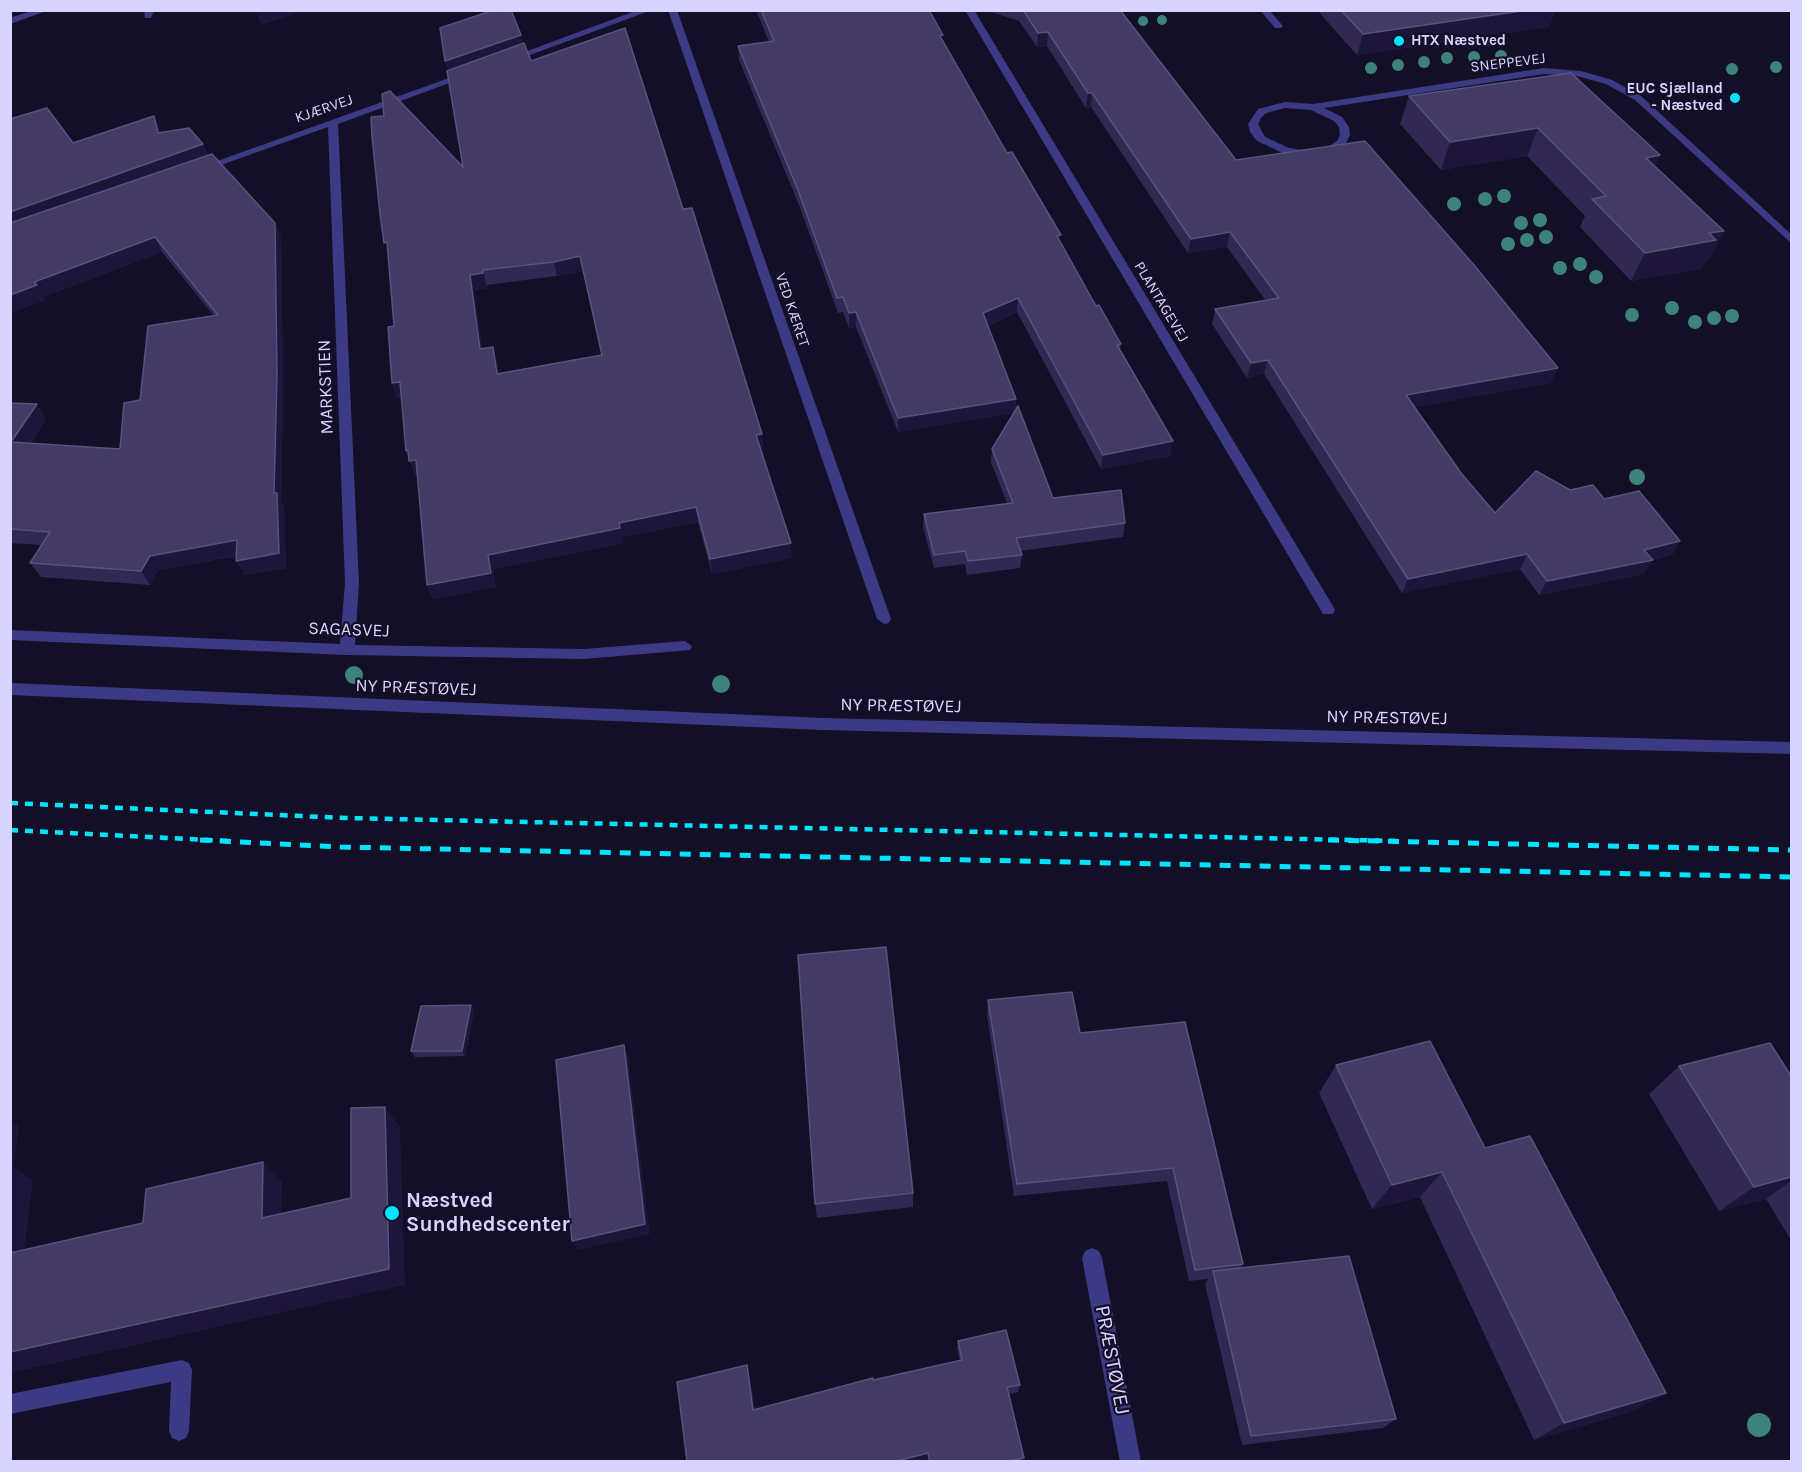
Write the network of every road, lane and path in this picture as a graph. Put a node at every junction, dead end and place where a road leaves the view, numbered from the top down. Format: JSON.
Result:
{"nodes":[{"id":1,"x":45,"y":10,"type":"edge"},
{"id":2,"x":648,"y":10,"type":"edge"},
{"id":3,"x":672,"y":10,"type":"edge"},
{"id":4,"x":969,"y":10,"type":"edge"},
{"id":5,"x":1264,"y":10,"type":"edge"},
{"id":6,"x":10,"y":21,"type":"edge"},
{"id":7,"x":1278,"y":26,"type":"dead end"},
{"id":8,"x":502,"y":62,"type":"edge"},
{"id":9,"x":479,"y":70,"type":"edge"},
{"id":10,"x":1313,"y":107,"type":"junction"},
{"id":11,"x":333,"y":122,"type":"junction"},
{"id":12,"x":189,"y":173,"type":"edge"},
{"id":13,"x":1791,"y":241,"type":"edge"},
{"id":14,"x":1328,"y":610,"type":"dead end"},
{"id":15,"x":884,"y":619,"type":"dead end"},
{"id":16,"x":10,"y":635,"type":"edge"},
{"id":17,"x":685,"y":646,"type":"dead end"},
{"id":18,"x":347,"y":650,"type":"junction"},
{"id":19,"x":10,"y":689,"type":"edge"},
{"id":20,"x":1791,"y":748,"type":"edge"},
{"id":21,"x":1092,"y":1258,"type":"dead end"},
{"id":22,"x":10,"y":1404,"type":"edge"},
{"id":23,"x":179,"y":1431,"type":"dead end"},
{"id":24,"x":1131,"y":1461,"type":"edge"}],
"edges":[{"from":1,"to":6,"type":"street"},
{"from":2,"to":8,"type":"street"},
{"from":3,"to":15,"type":"street","name":"VED KÆRET"},
{"from":4,"to":14,"type":"street","name":"PLANTAGEVEJ"},
{"from":5,"to":7,"type":"street"},
{"from":9,"to":11,"type":"street","name":"KJÆRVEJ"},
{"from":10,"to":10,"type":"street","name":"SNEPPEVEJ"},
{"from":10,"to":13,"type":"street","name":"SNEPPEVEJ"},
{"from":11,"to":12,"type":"street","name":"KJÆRVEJ"},
{"from":11,"to":18,"type":"street","name":"MARKSTIEN"},
{"from":16,"to":18,"type":"street","name":"SAGASVEJ"},
{"from":17,"to":18,"type":"street","name":"SAGASVEJ"},
{"from":19,"to":20,"type":"street","name":"NY PRÆSTØVEJ"},
{"from":21,"to":24,"type":"street","name":"PRÆSTØVEJ"},
{"from":22,"to":23,"type":"street"}]}
